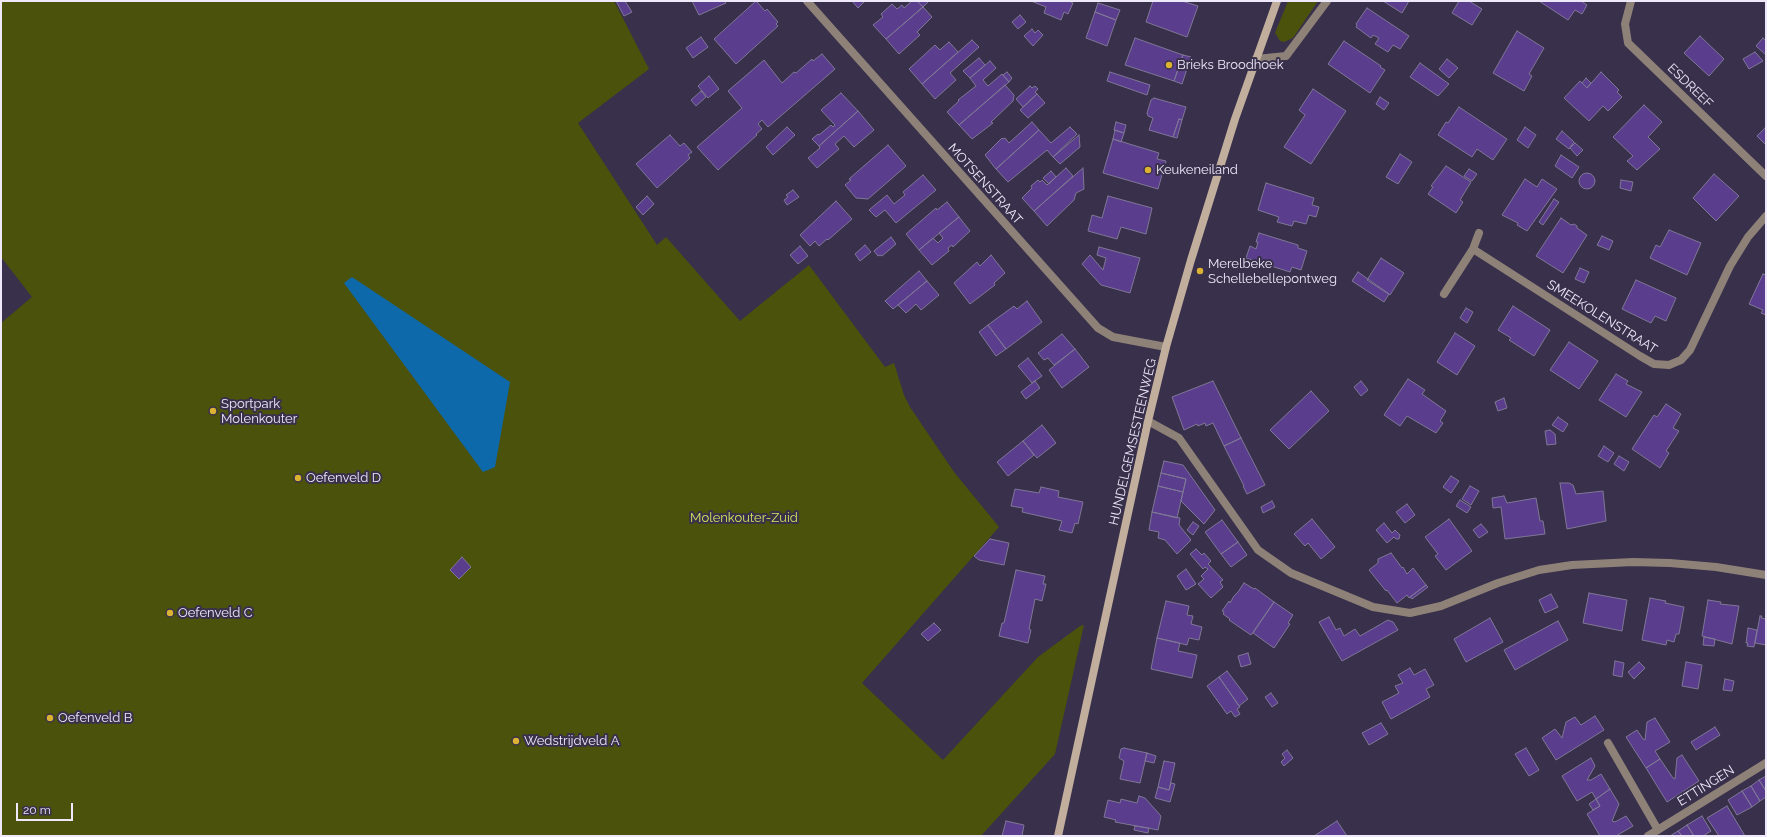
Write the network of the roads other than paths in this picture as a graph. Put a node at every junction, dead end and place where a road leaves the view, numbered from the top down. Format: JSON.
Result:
{"nodes":[{"id":1,"x":807,"y":1,"type":"edge"},
{"id":2,"x":1277,"y":1,"type":"edge"},
{"id":3,"x":1327,"y":1,"type":"edge"},
{"id":4,"x":1631,"y":1,"type":"edge"},
{"id":5,"x":1256,"y":59,"type":"junction"},
{"id":6,"x":1766,"y":176,"type":"edge"},
{"id":7,"x":1766,"y":216,"type":"edge"},
{"id":8,"x":1479,"y":233,"type":"dead end"},
{"id":9,"x":1473,"y":249,"type":"junction"},
{"id":10,"x":1444,"y":294,"type":"dead end"},
{"id":11,"x":1166,"y":347,"type":"junction"},
{"id":12,"x":1148,"y":421,"type":"junction"},
{"id":13,"x":1766,"y":575,"type":"edge"},
{"id":14,"x":1608,"y":743,"type":"dead end"},
{"id":15,"x":1766,"y":763,"type":"edge"},
{"id":16,"x":1658,"y":830,"type":"junction"},
{"id":17,"x":1058,"y":836,"type":"edge"},
{"id":18,"x":1648,"y":836,"type":"edge"}],
"edges":[{"from":1,"to":11,"type":"street","name":"MOTSENSTRAAT"},
{"from":2,"to":5,"type":"main road","name":"HUNDELGEMSESTEENWEG"},
{"from":3,"to":5,"type":"street"},
{"from":4,"to":6,"type":"street","name":"ESDREEF"},
{"from":5,"to":11,"type":"main road","name":"HUNDELGEMSESTEENWEG"},
{"from":7,"to":9,"type":"street","name":"SMEEKOLENSTRAAT"},
{"from":8,"to":9,"type":"street"},
{"from":9,"to":10,"type":"street"},
{"from":11,"to":12,"type":"main road","name":"HUNDELGEMSESTEENWEG"},
{"from":12,"to":13,"type":"street"},
{"from":12,"to":17,"type":"main road","name":"HUNDELGEMSESTEENWEG"},
{"from":14,"to":16,"type":"street"},
{"from":15,"to":16,"type":"street","name":"ETTINGEN"},
{"from":16,"to":18,"type":"street","name":"ETTINGEN"}]}
